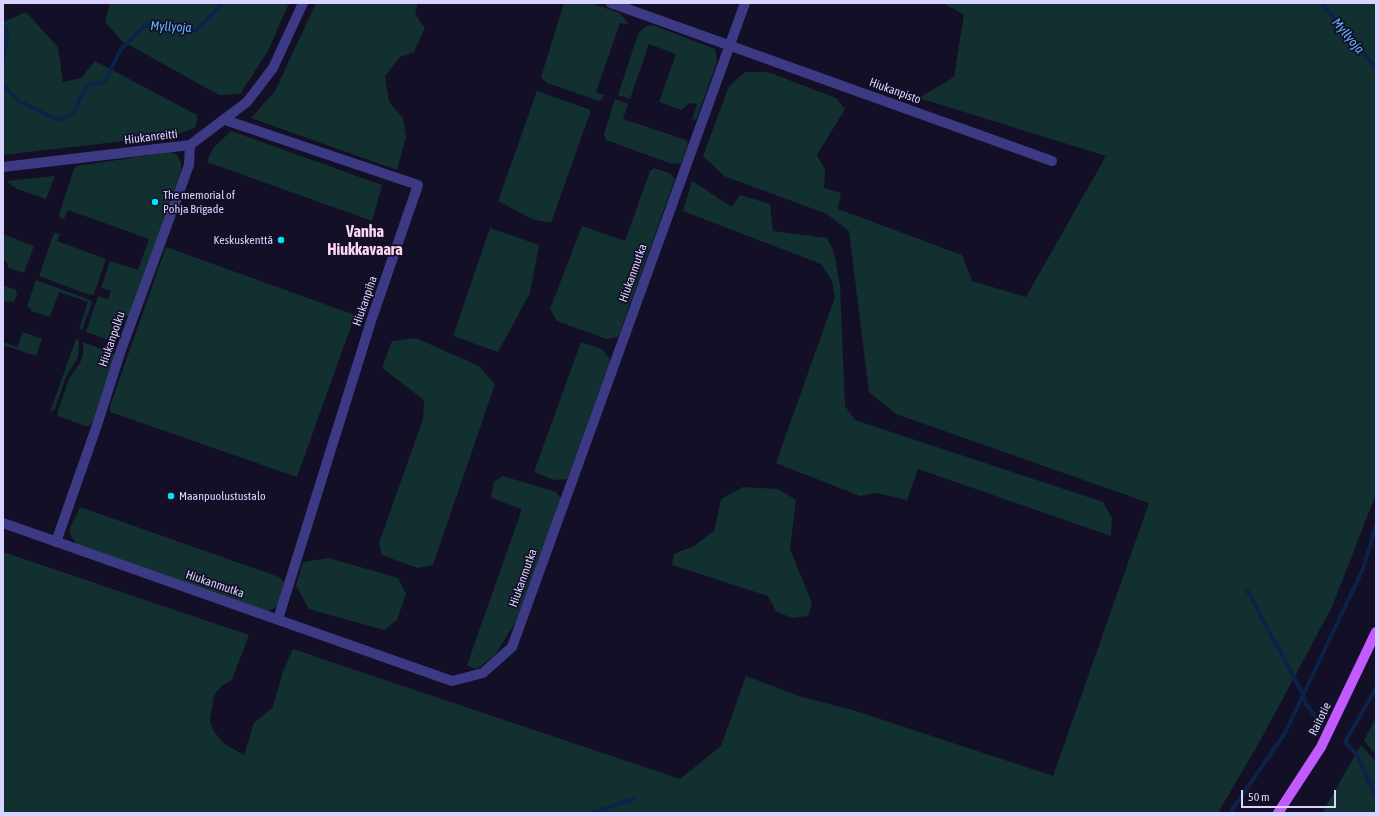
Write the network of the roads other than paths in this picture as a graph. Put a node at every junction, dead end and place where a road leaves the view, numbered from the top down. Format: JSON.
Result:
{"nodes":[{"id":1,"x":303,"y":3,"type":"edge"},
{"id":2,"x":611,"y":3,"type":"edge"},
{"id":3,"x":745,"y":3,"type":"edge"},
{"id":4,"x":730,"y":46,"type":"junction"},
{"id":5,"x":225,"y":120,"type":"junction"},
{"id":6,"x":190,"y":145,"type":"junction"},
{"id":7,"x":1052,"y":161,"type":"dead end"},
{"id":8,"x":3,"y":167,"type":"edge"},
{"id":9,"x":3,"y":523,"type":"edge"},
{"id":10,"x":56,"y":542,"type":"junction"},
{"id":11,"x":278,"y":619,"type":"junction"},
{"id":12,"x":1376,"y":632,"type":"edge"},
{"id":13,"x":1278,"y":813,"type":"edge"}],
"edges":[{"from":1,"to":5,"type":"street","name":"Hiukanreitti"},
{"from":2,"to":4,"type":"street"},
{"from":3,"to":4,"type":"street","name":"Hiukanmutka"},
{"from":4,"to":7,"type":"street","name":"Hiukanpisto"},
{"from":4,"to":11,"type":"street","name":"Hiukanmutka"},
{"from":5,"to":6,"type":"street","name":"Hiukanreitti"},
{"from":5,"to":11,"type":"street","name":"Hiukanpiha"},
{"from":6,"to":8,"type":"street","name":"Hiukanreitti"},
{"from":6,"to":10,"type":"street","name":"Hiukanpolku"},
{"from":9,"to":10,"type":"street","name":"Hiukanmutka"},
{"from":10,"to":11,"type":"street","name":"Hiukanmutka"},
{"from":12,"to":13,"type":"main road","name":"Raitotie"}]}
